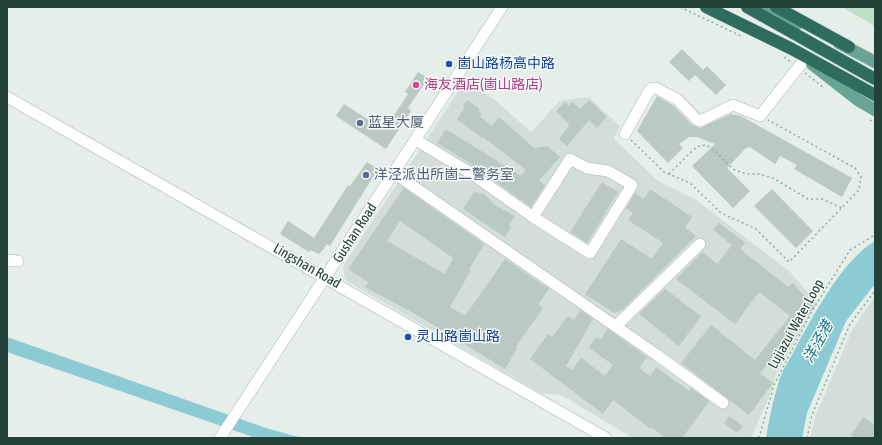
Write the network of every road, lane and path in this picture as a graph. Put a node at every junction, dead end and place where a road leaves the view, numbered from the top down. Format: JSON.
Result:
{"nodes":[{"id":1,"x":502,"y":7,"type":"edge"},
{"id":2,"x":680,"y":7,"type":"edge"},
{"id":3,"x":706,"y":7,"type":"edge"},
{"id":4,"x":747,"y":7,"type":"edge"},
{"id":5,"x":763,"y":7,"type":"edge"},
{"id":6,"x":776,"y":7,"type":"edge"},
{"id":7,"x":746,"y":39,"type":"dead end"},
{"id":8,"x":849,"y":47,"type":"junction"},
{"id":9,"x":792,"y":49,"type":"junction"},
{"id":10,"x":778,"y":54,"type":"dead end"},
{"id":11,"x":875,"y":62,"type":"edge"},
{"id":12,"x":801,"y":63,"type":"junction"},
{"id":13,"x":875,"y":79,"type":"edge"},
{"id":14,"x":828,"y":90,"type":"dead end"},
{"id":15,"x":875,"y":95,"type":"edge"},
{"id":16,"x":7,"y":97,"type":"edge"},
{"id":17,"x":872,"y":114,"type":"edge"},
{"id":18,"x":760,"y":116,"type":"junction"},
{"id":19,"x":875,"y":123,"type":"edge"},
{"id":20,"x":626,"y":134,"type":"joint"},
{"id":21,"x":416,"y":140,"type":"junction"},
{"id":22,"x":394,"y":173,"type":"junction"},
{"id":23,"x":669,"y":174,"type":"junction"},
{"id":24,"x":842,"y":208,"type":"junction"},
{"id":25,"x":533,"y":217,"type":"junction"},
{"id":26,"x":875,"y":235,"type":"edge"},
{"id":27,"x":700,"y":244,"type":"dead end"},
{"id":28,"x":326,"y":277,"type":"junction"},
{"id":29,"x":875,"y":291,"type":"edge"},
{"id":30,"x":616,"y":326,"type":"junction"},
{"id":31,"x":724,"y":403,"type":"dead end"},
{"id":32,"x":223,"y":434,"type":"edge"},
{"id":33,"x":606,"y":438,"type":"edge"},
{"id":34,"x":758,"y":438,"type":"edge"},
{"id":35,"x":807,"y":438,"type":"edge"}],
"edges":[{"from":1,"to":21,"type":"street","name":"Gushan Road"},
{"from":2,"to":7,"type":"path"},
{"from":3,"to":9,"type":"highway"},
{"from":4,"to":13,"type":"highway"},
{"from":5,"to":8,"type":"main road"},
{"from":6,"to":8,"type":"highway"},
{"from":8,"to":11,"type":"main road"},
{"from":9,"to":12,"type":"main road"},
{"from":9,"to":15,"type":"highway"},
{"from":10,"to":12,"type":"path"},
{"from":12,"to":14,"type":"path"},
{"from":12,"to":17,"type":"main road"},
{"from":12,"to":18,"type":"street"},
{"from":16,"to":28,"type":"street","name":"Lingshan Road"},
{"from":17,"to":19,"type":"path"},
{"from":18,"to":20,"type":"street"},
{"from":18,"to":24,"type":"path"},
{"from":20,"to":23,"type":"path"},
{"from":21,"to":22,"type":"street","name":"Gushan Road"},
{"from":21,"to":25,"type":"street"},
{"from":22,"to":28,"type":"street","name":"Gushan Road"},
{"from":22,"to":30,"type":"street"},
{"from":23,"to":24,"type":"path"},
{"from":23,"to":24,"type":"path"},
{"from":25,"to":25,"type":"street"},
{"from":26,"to":34,"type":"path","name":"Lujiazui Water Loop"},
{"from":27,"to":30,"type":"street"},
{"from":28,"to":32,"type":"street","name":"Gushan Road"},
{"from":28,"to":33,"type":"street","name":"Lingshan Road"},
{"from":29,"to":35,"type":"path"},
{"from":30,"to":31,"type":"street"}]}
